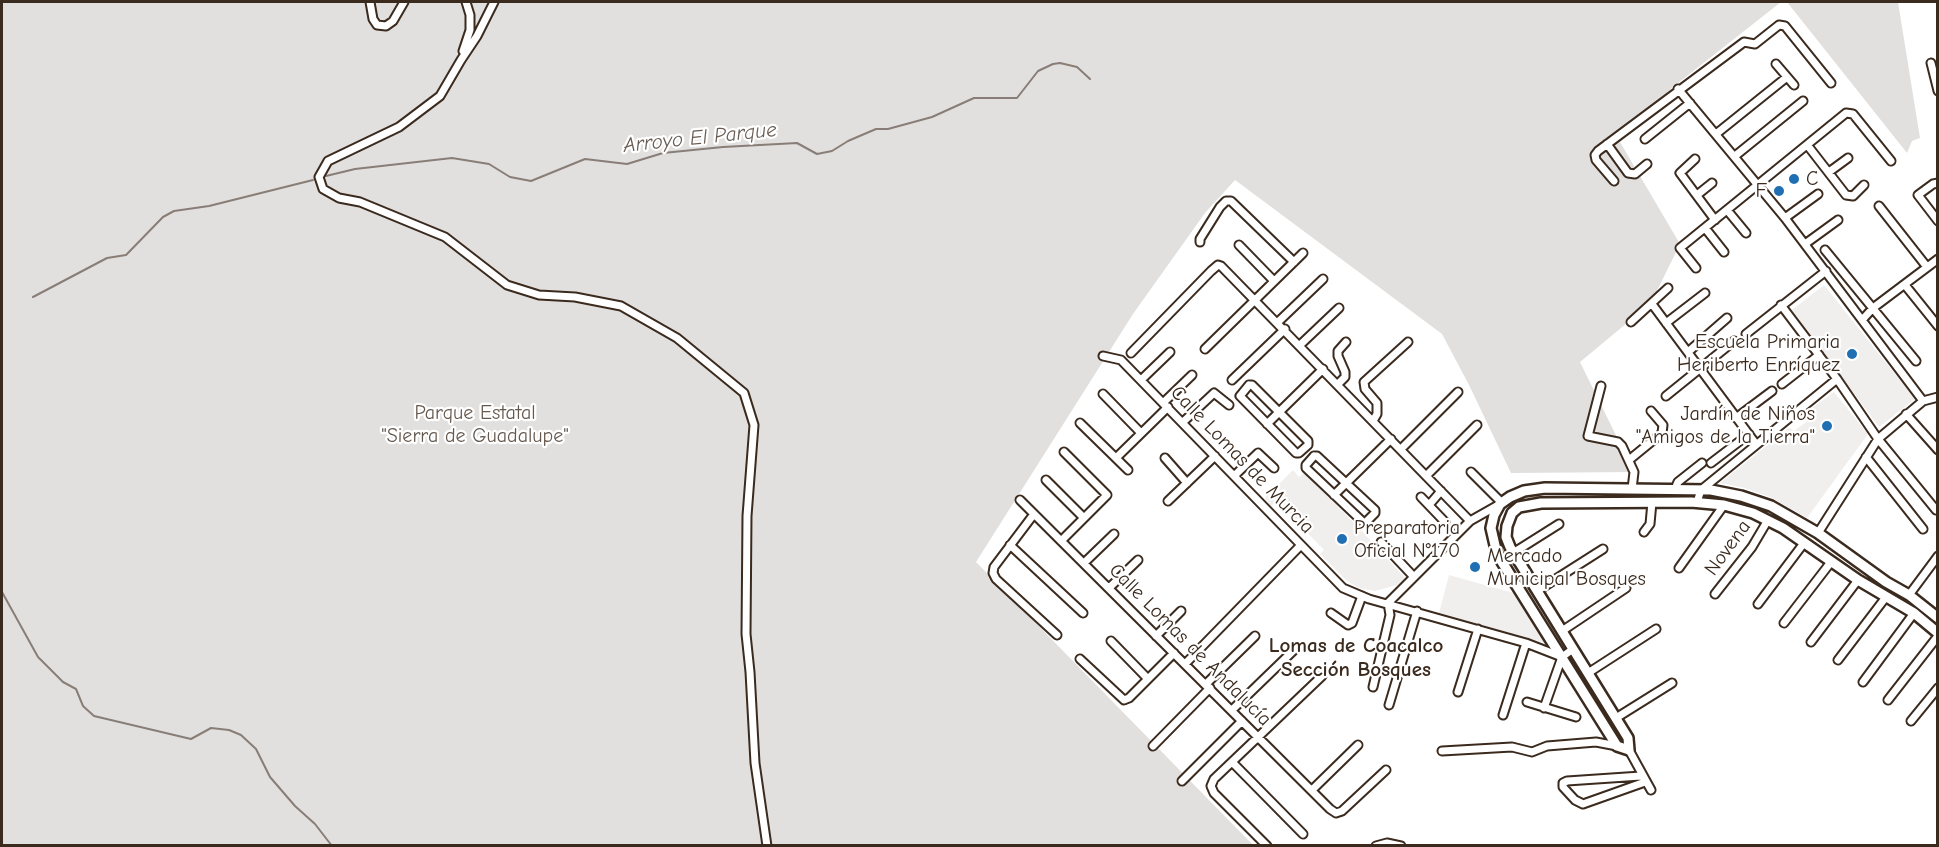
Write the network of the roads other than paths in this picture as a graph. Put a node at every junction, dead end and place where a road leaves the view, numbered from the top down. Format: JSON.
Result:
{"nodes":[{"id":1,"x":370,"y":2,"type":"edge"},
{"id":2,"x":404,"y":2,"type":"edge"},
{"id":3,"x":466,"y":2,"type":"edge"},
{"id":4,"x":494,"y":2,"type":"edge"},
{"id":5,"x":461,"y":60,"type":"junction"},
{"id":6,"x":1931,"y":63,"type":"dead end"},
{"id":7,"x":1776,"y":64,"type":"dead end"},
{"id":8,"x":1787,"y":77,"type":"junction"},
{"id":9,"x":1831,"y":83,"type":"dead end"},
{"id":10,"x":1794,"y":84,"type":"dead end"},
{"id":11,"x":1678,"y":89,"type":"junction"},
{"id":12,"x":1938,"y":91,"type":"edge"},
{"id":13,"x":1803,"y":101,"type":"dead end"},
{"id":14,"x":1690,"y":103,"type":"junction"},
{"id":15,"x":1716,"y":134,"type":"junction"},
{"id":16,"x":1645,"y":139,"type":"dead end"},
{"id":17,"x":1606,"y":144,"type":"junction"},
{"id":18,"x":1808,"y":146,"type":"junction"},
{"id":19,"x":1735,"y":156,"type":"junction"},
{"id":20,"x":1848,"y":158,"type":"dead end"},
{"id":21,"x":1695,"y":159,"type":"dead end"},
{"id":22,"x":1891,"y":161,"type":"dead end"},
{"id":23,"x":1647,"y":165,"type":"dead end"},
{"id":24,"x":1829,"y":172,"type":"junction"},
{"id":25,"x":1614,"y":181,"type":"dead end"},
{"id":26,"x":1712,"y":183,"type":"dead end"},
{"id":27,"x":1938,"y":183,"type":"edge"},
{"id":28,"x":1864,"y":185,"type":"dead end"},
{"id":29,"x":1758,"y":186,"type":"junction"},
{"id":30,"x":1818,"y":194,"type":"dead end"},
{"id":31,"x":1697,"y":195,"type":"junction"},
{"id":32,"x":1879,"y":206,"type":"dead end"},
{"id":33,"x":1727,"y":210,"type":"junction"},
{"id":34,"x":1785,"y":218,"type":"junction"},
{"id":35,"x":1715,"y":219,"type":"junction"},
{"id":36,"x":1838,"y":220,"type":"dead end"},
{"id":37,"x":1938,"y":221,"type":"edge"},
{"id":38,"x":1705,"y":228,"type":"junction"},
{"id":39,"x":1746,"y":233,"type":"dead end"},
{"id":40,"x":1200,"y":242,"type":"dead end"},
{"id":41,"x":1805,"y":244,"type":"junction"},
{"id":42,"x":1239,"y":245,"type":"dead end"},
{"id":43,"x":1825,"y":250,"type":"dead end"},
{"id":44,"x":1724,"y":252,"type":"dead end"},
{"id":45,"x":1304,"y":253,"type":"dead end"},
{"id":46,"x":1938,"y":259,"type":"edge"},
{"id":47,"x":1294,"y":262,"type":"junction"},
{"id":48,"x":1927,"y":267,"type":"junction"},
{"id":49,"x":1696,"y":268,"type":"dead end"},
{"id":50,"x":1826,"y":271,"type":"junction"},
{"id":51,"x":1323,"y":279,"type":"dead end"},
{"id":52,"x":1274,"y":281,"type":"junction"},
{"id":53,"x":1905,"y":285,"type":"junction"},
{"id":54,"x":1668,"y":288,"type":"dead end"},
{"id":55,"x":1705,"y":292,"type":"dead end"},
{"id":56,"x":1256,"y":299,"type":"junction"},
{"id":57,"x":1652,"y":304,"type":"junction"},
{"id":58,"x":1781,"y":305,"type":"junction"},
{"id":59,"x":1339,"y":308,"type":"dead end"},
{"id":60,"x":1873,"y":308,"type":"junction"},
{"id":61,"x":1727,"y":318,"type":"dead end"},
{"id":62,"x":1863,"y":319,"type":"junction"},
{"id":63,"x":1278,"y":322,"type":"junction"},
{"id":64,"x":1631,"y":322,"type":"dead end"},
{"id":65,"x":1666,"y":323,"type":"junction"},
{"id":66,"x":1938,"y":326,"type":"edge"},
{"id":67,"x":1285,"y":329,"type":"junction"},
{"id":68,"x":1746,"y":334,"type":"dead end"},
{"id":69,"x":1734,"y":341,"type":"dead end"},
{"id":70,"x":1347,"y":342,"type":"dead end"},
{"id":71,"x":1408,"y":342,"type":"dead end"},
{"id":72,"x":1300,"y":345,"type":"junction"},
{"id":73,"x":1205,"y":349,"type":"dead end"},
{"id":74,"x":1170,"y":352,"type":"dead end"},
{"id":75,"x":1688,"y":352,"type":"junction"},
{"id":76,"x":1131,"y":353,"type":"dead end"},
{"id":77,"x":1819,"y":355,"type":"junction"},
{"id":78,"x":1103,"y":356,"type":"dead end"},
{"id":79,"x":1916,"y":361,"type":"dead end"},
{"id":80,"x":1323,"y":369,"type":"junction"},
{"id":81,"x":1700,"y":369,"type":"junction"},
{"id":82,"x":1192,"y":375,"type":"dead end"},
{"id":83,"x":1837,"y":379,"type":"junction"},
{"id":84,"x":1141,"y":380,"type":"junction"},
{"id":85,"x":1232,"y":380,"type":"dead end"},
{"id":86,"x":1338,"y":384,"type":"junction"},
{"id":87,"x":1782,"y":384,"type":"dead end"},
{"id":88,"x":1601,"y":386,"type":"dead end"},
{"id":89,"x":1772,"y":391,"type":"dead end"},
{"id":90,"x":1458,"y":392,"type":"dead end"},
{"id":91,"x":1103,"y":394,"type":"dead end"},
{"id":92,"x":1666,"y":396,"type":"dead end"},
{"id":93,"x":1938,"y":397,"type":"edge"},
{"id":94,"x":1923,"y":401,"type":"junction"},
{"id":95,"x":1166,"y":405,"type":"junction"},
{"id":96,"x":1229,"y":405,"type":"dead end"},
{"id":97,"x":1651,"y":411,"type":"dead end"},
{"id":98,"x":1279,"y":412,"type":"junction"},
{"id":99,"x":1906,"y":414,"type":"junction"},
{"id":100,"x":1736,"y":418,"type":"junction"},
{"id":101,"x":1373,"y":421,"type":"junction"},
{"id":102,"x":1183,"y":422,"type":"junction"},
{"id":103,"x":1080,"y":423,"type":"dead end"},
{"id":104,"x":1267,"y":424,"type":"junction"},
{"id":105,"x":1477,"y":425,"type":"dead end"},
{"id":106,"x":1141,"y":433,"type":"junction"},
{"id":107,"x":1749,"y":434,"type":"junction"},
{"id":108,"x":1391,"y":439,"type":"junction"},
{"id":109,"x":1878,"y":439,"type":"junction"},
{"id":110,"x":1756,"y":444,"type":"junction"},
{"id":111,"x":1401,"y":449,"type":"junction"},
{"id":112,"x":1938,"y":450,"type":"edge"},
{"id":113,"x":1064,"y":452,"type":"dead end"},
{"id":114,"x":1215,"y":456,"type":"junction"},
{"id":115,"x":1866,"y":457,"type":"junction"},
{"id":116,"x":1116,"y":458,"type":"junction"},
{"id":117,"x":1165,"y":458,"type":"dead end"},
{"id":118,"x":1629,"y":460,"type":"junction"},
{"id":119,"x":1702,"y":463,"type":"dead end"},
{"id":120,"x":1711,"y":463,"type":"dead end"},
{"id":121,"x":1274,"y":468,"type":"dead end"},
{"id":122,"x":1128,"y":470,"type":"dead end"},
{"id":123,"x":1471,"y":472,"type":"dead end"},
{"id":124,"x":1234,"y":476,"type":"junction"},
{"id":125,"x":1426,"y":476,"type":"junction"},
{"id":126,"x":1046,"y":480,"type":"dead end"},
{"id":127,"x":1187,"y":483,"type":"junction"},
{"id":128,"x":1346,"y":483,"type":"junction"},
{"id":129,"x":1611,"y":489,"type":"junction"},
{"id":130,"x":1632,"y":489,"type":"junction"},
{"id":131,"x":1675,"y":489,"type":"junction"},
{"id":132,"x":1701,"y":490,"type":"junction"},
{"id":133,"x":1442,"y":491,"type":"junction"},
{"id":134,"x":1334,"y":495,"type":"junction"},
{"id":135,"x":1421,"y":497,"type":"dead end"},
{"id":136,"x":1020,"y":500,"type":"dead end"},
{"id":137,"x":1168,"y":501,"type":"dead end"},
{"id":138,"x":1611,"y":502,"type":"junction"},
{"id":139,"x":1652,"y":502,"type":"junction"},
{"id":140,"x":1697,"y":502,"type":"junction"},
{"id":141,"x":1501,"y":504,"type":"junction"},
{"id":142,"x":1429,"y":505,"type":"junction"},
{"id":143,"x":1724,"y":506,"type":"junction"},
{"id":144,"x":1936,"y":510,"type":"edge"},
{"id":145,"x":1034,"y":514,"type":"junction"},
{"id":146,"x":1084,"y":518,"type":"junction"},
{"id":147,"x":1768,"y":520,"type":"junction"},
{"id":148,"x":1470,"y":521,"type":"junction"},
{"id":149,"x":1445,"y":522,"type":"dead end"},
{"id":150,"x":1558,"y":524,"type":"dead end"},
{"id":151,"x":1923,"y":529,"type":"dead end"},
{"id":152,"x":1644,"y":532,"type":"dead end"},
{"id":153,"x":1818,"y":533,"type":"junction"},
{"id":154,"x":1114,"y":534,"type":"dead end"},
{"id":155,"x":1061,"y":541,"type":"junction"},
{"id":156,"x":1381,"y":542,"type":"dead end"},
{"id":157,"x":1804,"y":543,"type":"junction"},
{"id":158,"x":1010,"y":545,"type":"junction"},
{"id":159,"x":1301,"y":545,"type":"junction"},
{"id":160,"x":1603,"y":549,"type":"dead end"},
{"id":161,"x":1513,"y":553,"type":"junction"},
{"id":162,"x":1938,"y":556,"type":"edge"},
{"id":163,"x":1138,"y":560,"type":"dead end"},
{"id":164,"x":1831,"y":562,"type":"junction"},
{"id":165,"x":1084,"y":563,"type":"junction"},
{"id":166,"x":1679,"y":568,"type":"dead end"},
{"id":167,"x":1414,"y":577,"type":"junction"},
{"id":168,"x":1858,"y":580,"type":"junction"},
{"id":169,"x":1886,"y":582,"type":"junction"},
{"id":170,"x":1109,"y":588,"type":"junction"},
{"id":171,"x":1626,"y":588,"type":"dead end"},
{"id":172,"x":1537,"y":591,"type":"junction"},
{"id":173,"x":1715,"y":594,"type":"dead end"},
{"id":174,"x":1882,"y":595,"type":"junction"},
{"id":175,"x":1362,"y":596,"type":"junction"},
{"id":176,"x":1909,"y":596,"type":"junction"},
{"id":177,"x":1388,"y":603,"type":"junction"},
{"id":178,"x":1758,"y":604,"type":"dead end"},
{"id":179,"x":1180,"y":611,"type":"dead end"},
{"id":180,"x":1417,"y":611,"type":"junction"},
{"id":181,"x":1083,"y":613,"type":"dead end"},
{"id":182,"x":1331,"y":613,"type":"dead end"},
{"id":183,"x":1914,"y":613,"type":"junction"},
{"id":184,"x":1938,"y":618,"type":"edge"},
{"id":185,"x":1784,"y":623,"type":"dead end"},
{"id":186,"x":1478,"y":629,"type":"junction"},
{"id":187,"x":1656,"y":629,"type":"dead end"},
{"id":188,"x":1562,"y":631,"type":"junction"},
{"id":189,"x":1938,"y":634,"type":"edge"},
{"id":190,"x":1058,"y":635,"type":"dead end"},
{"id":191,"x":1156,"y":636,"type":"junction"},
{"id":192,"x":1255,"y":636,"type":"dead end"},
{"id":193,"x":1111,"y":641,"type":"dead end"},
{"id":194,"x":1811,"y":642,"type":"dead end"},
{"id":195,"x":1526,"y":643,"type":"junction"},
{"id":196,"x":1573,"y":649,"type":"junction"},
{"id":197,"x":1294,"y":650,"type":"dead end"},
{"id":198,"x":1174,"y":653,"type":"junction"},
{"id":199,"x":1562,"y":657,"type":"junction"},
{"id":200,"x":1080,"y":659,"type":"dead end"},
{"id":201,"x":1838,"y":660,"type":"dead end"},
{"id":202,"x":1185,"y":664,"type":"junction"},
{"id":203,"x":1588,"y":673,"type":"junction"},
{"id":204,"x":1322,"y":676,"type":"dead end"},
{"id":205,"x":1148,"y":680,"type":"junction"},
{"id":206,"x":1863,"y":682,"type":"dead end"},
{"id":207,"x":1672,"y":683,"type":"dead end"},
{"id":208,"x":1208,"y":686,"type":"junction"},
{"id":209,"x":1373,"y":687,"type":"dead end"},
{"id":210,"x":1938,"y":688,"type":"edge"},
{"id":211,"x":1458,"y":692,"type":"dead end"},
{"id":212,"x":1888,"y":700,"type":"dead end"},
{"id":213,"x":1527,"y":702,"type":"dead end"},
{"id":214,"x":1389,"y":705,"type":"dead end"},
{"id":215,"x":1544,"y":708,"type":"junction"},
{"id":216,"x":1232,"y":710,"type":"junction"},
{"id":217,"x":1503,"y":715,"type":"dead end"},
{"id":218,"x":1576,"y":717,"type":"dead end"},
{"id":219,"x":1616,"y":718,"type":"junction"},
{"id":220,"x":1242,"y":721,"type":"junction"},
{"id":221,"x":1911,"y":721,"type":"dead end"},
{"id":222,"x":1258,"y":736,"type":"junction"},
{"id":223,"x":1358,"y":745,"type":"dead end"},
{"id":224,"x":1153,"y":746,"type":"dead end"},
{"id":225,"x":1617,"y":746,"type":"junction"},
{"id":226,"x":1442,"y":750,"type":"dead end"},
{"id":227,"x":1629,"y":750,"type":"junction"},
{"id":228,"x":1232,"y":762,"type":"junction"},
{"id":229,"x":1386,"y":770,"type":"dead end"},
{"id":230,"x":1643,"y":779,"type":"junction"},
{"id":231,"x":1182,"y":781,"type":"dead end"},
{"id":232,"x":1312,"y":790,"type":"junction"},
{"id":233,"x":1651,"y":790,"type":"dead end"},
{"id":234,"x":1303,"y":834,"type":"dead end"},
{"id":235,"x":767,"y":846,"type":"edge"},
{"id":236,"x":1267,"y":846,"type":"edge"},
{"id":237,"x":1376,"y":846,"type":"edge"},
{"id":238,"x":1401,"y":846,"type":"edge"}],
"edges":[{"from":1,"to":2,"type":"street"},
{"from":3,"to":5,"type":"street"},
{"from":4,"to":5,"type":"street"},
{"from":5,"to":235,"type":"street"},
{"from":6,"to":12,"type":"street"},
{"from":7,"to":8,"type":"street"},
{"from":8,"to":10,"type":"street"},
{"from":8,"to":15,"type":"street"},
{"from":9,"to":11,"type":"street"},
{"from":11,"to":14,"type":"street"},
{"from":11,"to":17,"type":"street"},
{"from":13,"to":19,"type":"street"},
{"from":14,"to":15,"type":"street"},
{"from":14,"to":16,"type":"street"},
{"from":15,"to":19,"type":"street"},
{"from":17,"to":23,"type":"street"},
{"from":17,"to":25,"type":"street"},
{"from":18,"to":22,"type":"street"},
{"from":18,"to":24,"type":"street"},
{"from":18,"to":29,"type":"street"},
{"from":19,"to":29,"type":"street"},
{"from":20,"to":24,"type":"street"},
{"from":21,"to":31,"type":"street"},
{"from":24,"to":28,"type":"street"},
{"from":26,"to":31,"type":"street"},
{"from":27,"to":37,"type":"street"},
{"from":29,"to":33,"type":"street"},
{"from":29,"to":34,"type":"street"},
{"from":30,"to":34,"type":"street"},
{"from":31,"to":35,"type":"street"},
{"from":32,"to":48,"type":"street"},
{"from":33,"to":35,"type":"street"},
{"from":33,"to":39,"type":"street"},
{"from":34,"to":41,"type":"street"},
{"from":35,"to":38,"type":"street"},
{"from":36,"to":41,"type":"street"},
{"from":38,"to":44,"type":"street"},
{"from":38,"to":49,"type":"street"},
{"from":40,"to":47,"type":"street"},
{"from":41,"to":50,"type":"street"},
{"from":42,"to":52,"type":"street"},
{"from":43,"to":60,"type":"street"},
{"from":45,"to":47,"type":"street"},
{"from":46,"to":48,"type":"street"},
{"from":47,"to":52,"type":"street"},
{"from":48,"to":53,"type":"street"},
{"from":50,"to":58,"type":"street"},
{"from":50,"to":62,"type":"street"},
{"from":51,"to":63,"type":"street"},
{"from":52,"to":56,"type":"street"},
{"from":53,"to":60,"type":"street"},
{"from":53,"to":66,"type":"street"},
{"from":54,"to":57,"type":"street"},
{"from":55,"to":65,"type":"street"},
{"from":56,"to":63,"type":"street"},
{"from":56,"to":73,"type":"street"},
{"from":56,"to":76,"type":"street"},
{"from":57,"to":64,"type":"street"},
{"from":57,"to":65,"type":"street"},
{"from":58,"to":68,"type":"street"},
{"from":58,"to":77,"type":"street"},
{"from":59,"to":72,"type":"street"},
{"from":60,"to":62,"type":"street"},
{"from":60,"to":79,"type":"street"},
{"from":61,"to":75,"type":"street"},
{"from":62,"to":94,"type":"street"},
{"from":63,"to":67,"type":"street"},
{"from":65,"to":75,"type":"street"},
{"from":67,"to":72,"type":"street"},
{"from":67,"to":85,"type":"street"},
{"from":69,"to":81,"type":"street"},
{"from":70,"to":86,"type":"street"},
{"from":71,"to":101,"type":"street"},
{"from":72,"to":80,"type":"street"},
{"from":74,"to":84,"type":"street"},
{"from":75,"to":81,"type":"street"},
{"from":77,"to":83,"type":"street"},
{"from":77,"to":87,"type":"street"},
{"from":78,"to":84,"type":"street","name":"Calle Lomas de Murcia"},
{"from":80,"to":86,"type":"street"},
{"from":80,"to":98,"type":"street"},
{"from":81,"to":92,"type":"street"},
{"from":81,"to":100,"type":"street"},
{"from":82,"to":95,"type":"street"},
{"from":83,"to":109,"type":"street"},
{"from":83,"to":110,"type":"street"},
{"from":84,"to":95,"type":"street","name":"Calle Lomas de Murcia"},
{"from":86,"to":101,"type":"street"},
{"from":88,"to":118,"type":"street"},
{"from":89,"to":100,"type":"street"},
{"from":90,"to":111,"type":"street"},
{"from":91,"to":106,"type":"street"},
{"from":93,"to":94,"type":"street"},
{"from":94,"to":99,"type":"street"},
{"from":95,"to":102,"type":"street","name":"Calle Lomas de Murcia"},
{"from":95,"to":106,"type":"street"},
{"from":96,"to":102,"type":"street"},
{"from":97,"to":118,"type":"street"},
{"from":98,"to":104,"type":"street"},
{"from":98,"to":104,"type":"street"},
{"from":98,"to":104,"type":"street"},
{"from":99,"to":109,"type":"street"},
{"from":99,"to":112,"type":"street"},
{"from":100,"to":107,"type":"street"},
{"from":101,"to":108,"type":"street"},
{"from":102,"to":114,"type":"street","name":"Calle Lomas de Murcia"},
{"from":103,"to":116,"type":"street"},
{"from":105,"to":125,"type":"street"},
{"from":106,"to":116,"type":"street"},
{"from":107,"to":110,"type":"street"},
{"from":107,"to":120,"type":"street"},
{"from":108,"to":111,"type":"street"},
{"from":108,"to":128,"type":"street"},
{"from":109,"to":115,"type":"street"},
{"from":109,"to":144,"type":"street"},
{"from":110,"to":132,"type":"street"},
{"from":111,"to":125,"type":"street"},
{"from":113,"to":146,"type":"street"},
{"from":114,"to":124,"type":"street","name":"Calle Lomas de Murcia"},
{"from":114,"to":127,"type":"street"},
{"from":115,"to":151,"type":"street"},
{"from":115,"to":153,"type":"street"},
{"from":116,"to":122,"type":"street"},
{"from":117,"to":127,"type":"street"},
{"from":118,"to":130,"type":"street"},
{"from":119,"to":131,"type":"street"},
{"from":121,"to":124,"type":"street"},
{"from":123,"to":141,"type":"street"},
{"from":124,"to":159,"type":"street","name":"Calle Lomas de Murcia"},
{"from":125,"to":133,"type":"street"},
{"from":126,"to":146,"type":"street"},
{"from":127,"to":137,"type":"street"},
{"from":128,"to":134,"type":"street"},
{"from":128,"to":134,"type":"street"},
{"from":128,"to":134,"type":"street"},
{"from":129,"to":130,"type":"street"},
{"from":129,"to":138,"type":"street"},
{"from":129,"to":141,"type":"street"},
{"from":130,"to":131,"type":"street"},
{"from":131,"to":132,"type":"street"},
{"from":132,"to":140,"type":"street"},
{"from":132,"to":153,"type":"street"},
{"from":133,"to":142,"type":"street"},
{"from":133,"to":148,"type":"street"},
{"from":135,"to":142,"type":"street"},
{"from":136,"to":145,"type":"street","name":"Calle Lomas de Andalucía"},
{"from":138,"to":139,"type":"street"},
{"from":138,"to":161,"type":"street"},
{"from":139,"to":140,"type":"street"},
{"from":139,"to":152,"type":"street"},
{"from":140,"to":143,"type":"street"},
{"from":141,"to":148,"type":"street"},
{"from":141,"to":199,"type":"street"},
{"from":142,"to":149,"type":"street"},
{"from":143,"to":147,"type":"street"},
{"from":143,"to":166,"type":"street"},
{"from":145,"to":155,"type":"street","name":"Calle Lomas de Andalucía"},
{"from":145,"to":158,"type":"street"},
{"from":146,"to":155,"type":"street"},
{"from":147,"to":157,"type":"street"},
{"from":147,"to":173,"type":"street","name":"Novena"},
{"from":148,"to":167,"type":"street"},
{"from":150,"to":161,"type":"street"},
{"from":153,"to":169,"type":"street"},
{"from":154,"to":165,"type":"street"},
{"from":155,"to":165,"type":"street","name":"Calle Lomas de Andalucía"},
{"from":156,"to":167,"type":"street"},
{"from":157,"to":164,"type":"street"},
{"from":157,"to":178,"type":"street"},
{"from":158,"to":181,"type":"street"},
{"from":158,"to":190,"type":"street"},
{"from":159,"to":175,"type":"street","name":"Calle Lomas de Murcia"},
{"from":159,"to":202,"type":"street"},
{"from":160,"to":172,"type":"street"},
{"from":161,"to":172,"type":"street"},
{"from":162,"to":176,"type":"street"},
{"from":163,"to":170,"type":"street"},
{"from":164,"to":168,"type":"street"},
{"from":164,"to":185,"type":"street"},
{"from":165,"to":170,"type":"street","name":"Calle Lomas de Andalucía"},
{"from":167,"to":177,"type":"street"},
{"from":168,"to":174,"type":"street"},
{"from":168,"to":194,"type":"street"},
{"from":169,"to":174,"type":"street"},
{"from":169,"to":176,"type":"street"},
{"from":170,"to":191,"type":"street","name":"Calle Lomas de Andalucía"},
{"from":171,"to":188,"type":"street"},
{"from":172,"to":188,"type":"street"},
{"from":174,"to":183,"type":"street"},
{"from":174,"to":201,"type":"street"},
{"from":175,"to":177,"type":"street","name":"Calle Lomas de Murcia"},
{"from":175,"to":182,"type":"street"},
{"from":176,"to":184,"type":"street"},
{"from":177,"to":180,"type":"street","name":"Calle Lomas de Murcia"},
{"from":177,"to":209,"type":"street"},
{"from":179,"to":191,"type":"street"},
{"from":180,"to":186,"type":"street","name":"Calle Lomas de Murcia"},
{"from":180,"to":214,"type":"street"},
{"from":183,"to":189,"type":"street"},
{"from":183,"to":206,"type":"street"},
{"from":186,"to":195,"type":"street","name":"Calle Lomas de Murcia"},
{"from":186,"to":211,"type":"street"},
{"from":187,"to":203,"type":"street"},
{"from":188,"to":196,"type":"street"},
{"from":189,"to":212,"type":"street"},
{"from":191,"to":198,"type":"street","name":"Calle Lomas de Andalucía"},
{"from":192,"to":208,"type":"street"},
{"from":193,"to":205,"type":"street"},
{"from":195,"to":199,"type":"street","name":"Calle Lomas de Murcia"},
{"from":195,"to":217,"type":"street"},
{"from":196,"to":199,"type":"street"},
{"from":196,"to":203,"type":"street"},
{"from":197,"to":216,"type":"street"},
{"from":198,"to":202,"type":"street","name":"Calle Lomas de Andalucía"},
{"from":198,"to":205,"type":"street"},
{"from":199,"to":215,"type":"street"},
{"from":199,"to":225,"type":"street"},
{"from":200,"to":205,"type":"street"},
{"from":202,"to":208,"type":"street","name":"Calle Lomas de Andalucía"},
{"from":203,"to":219,"type":"street"},
{"from":204,"to":222,"type":"street"},
{"from":207,"to":219,"type":"street"},
{"from":208,"to":216,"type":"street","name":"Calle Lomas de Andalucía"},
{"from":208,"to":224,"type":"street"},
{"from":210,"to":221,"type":"street"},
{"from":213,"to":215,"type":"street"},
{"from":215,"to":218,"type":"street"},
{"from":216,"to":220,"type":"street","name":"Calle Lomas de Andalucía"},
{"from":219,"to":227,"type":"street"},
{"from":220,"to":222,"type":"street","name":"Calle Lomas de Andalucía"},
{"from":220,"to":231,"type":"street"},
{"from":222,"to":228,"type":"street"},
{"from":222,"to":232,"type":"street","name":"Calle Lomas de Andalucía"},
{"from":223,"to":232,"type":"street"},
{"from":225,"to":226,"type":"street"},
{"from":225,"to":227,"type":"street"},
{"from":227,"to":230,"type":"street"},
{"from":228,"to":234,"type":"street"},
{"from":228,"to":236,"type":"street"},
{"from":229,"to":232,"type":"street","name":"Calle Lomas de Andalucía"},
{"from":230,"to":230,"type":"street"},
{"from":230,"to":233,"type":"street"},
{"from":237,"to":238,"type":"street"}]}
